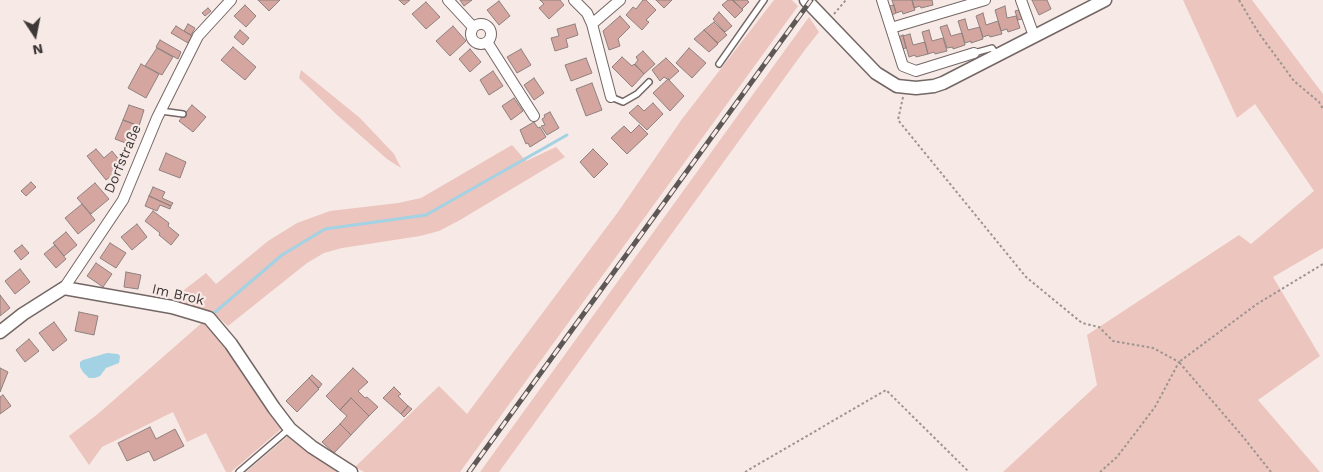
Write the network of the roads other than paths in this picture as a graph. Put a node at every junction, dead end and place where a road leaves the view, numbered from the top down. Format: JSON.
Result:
{"nodes":[{"id":1,"x":231,"y":0,"type":"edge"},
{"id":2,"x":448,"y":0,"type":"edge"},
{"id":3,"x":574,"y":0,"type":"edge"},
{"id":4,"x":620,"y":0,"type":"edge"},
{"id":5,"x":764,"y":0,"type":"edge"},
{"id":6,"x":806,"y":0,"type":"edge"},
{"id":7,"x":882,"y":0,"type":"edge"},
{"id":8,"x":985,"y":0,"type":"edge"},
{"id":9,"x":1021,"y":0,"type":"edge"},
{"id":10,"x":1105,"y":0,"type":"edge"},
{"id":11,"x":592,"y":24,"type":"junction"},
{"id":12,"x":473,"y":27,"type":"junction"},
{"id":13,"x":891,"y":28,"type":"junction"},
{"id":14,"x":1034,"y":36,"type":"junction"},
{"id":15,"x":487,"y":42,"type":"junction"},
{"id":16,"x":974,"y":53,"type":"joint"},
{"id":17,"x":997,"y":55,"type":"junction"},
{"id":18,"x":719,"y":64,"type":"dead end"},
{"id":19,"x":649,"y":82,"type":"dead end"},
{"id":20,"x":611,"y":97,"type":"joint"},
{"id":21,"x":160,"y":111,"type":"junction"},
{"id":22,"x":184,"y":114,"type":"dead end"},
{"id":23,"x":534,"y":116,"type":"dead end"},
{"id":24,"x":64,"y":288,"type":"junction"},
{"id":25,"x":0,"y":332,"type":"edge"},
{"id":26,"x":290,"y":429,"type":"junction"},
{"id":27,"x":239,"y":472,"type":"edge"},
{"id":28,"x":351,"y":472,"type":"edge"}],
"edges":[{"from":1,"to":21,"type":"street","name":"Dorfstraße"},
{"from":2,"to":12,"type":"street"},
{"from":3,"to":11,"type":"street"},
{"from":4,"to":11,"type":"street"},
{"from":5,"to":18,"type":"lane"},
{"from":6,"to":17,"type":"street"},
{"from":7,"to":13,"type":"street"},
{"from":8,"to":13,"type":"street"},
{"from":9,"to":14,"type":"street"},
{"from":10,"to":14,"type":"street"},
{"from":11,"to":20,"type":"street"},
{"from":12,"to":15,"type":"street"},
{"from":12,"to":15,"type":"street"},
{"from":13,"to":16,"type":"street"},
{"from":14,"to":17,"type":"street"},
{"from":15,"to":23,"type":"street"},
{"from":16,"to":17,"type":"lane"},
{"from":19,"to":20,"type":"lane"},
{"from":21,"to":22,"type":"lane"},
{"from":21,"to":24,"type":"street","name":"Dorfstraße"},
{"from":24,"to":25,"type":"street","name":"Dorfstraße"},
{"from":24,"to":26,"type":"street","name":"Im Brok"},
{"from":26,"to":27,"type":"lane"},
{"from":26,"to":28,"type":"street","name":"Im Brok"}]}
